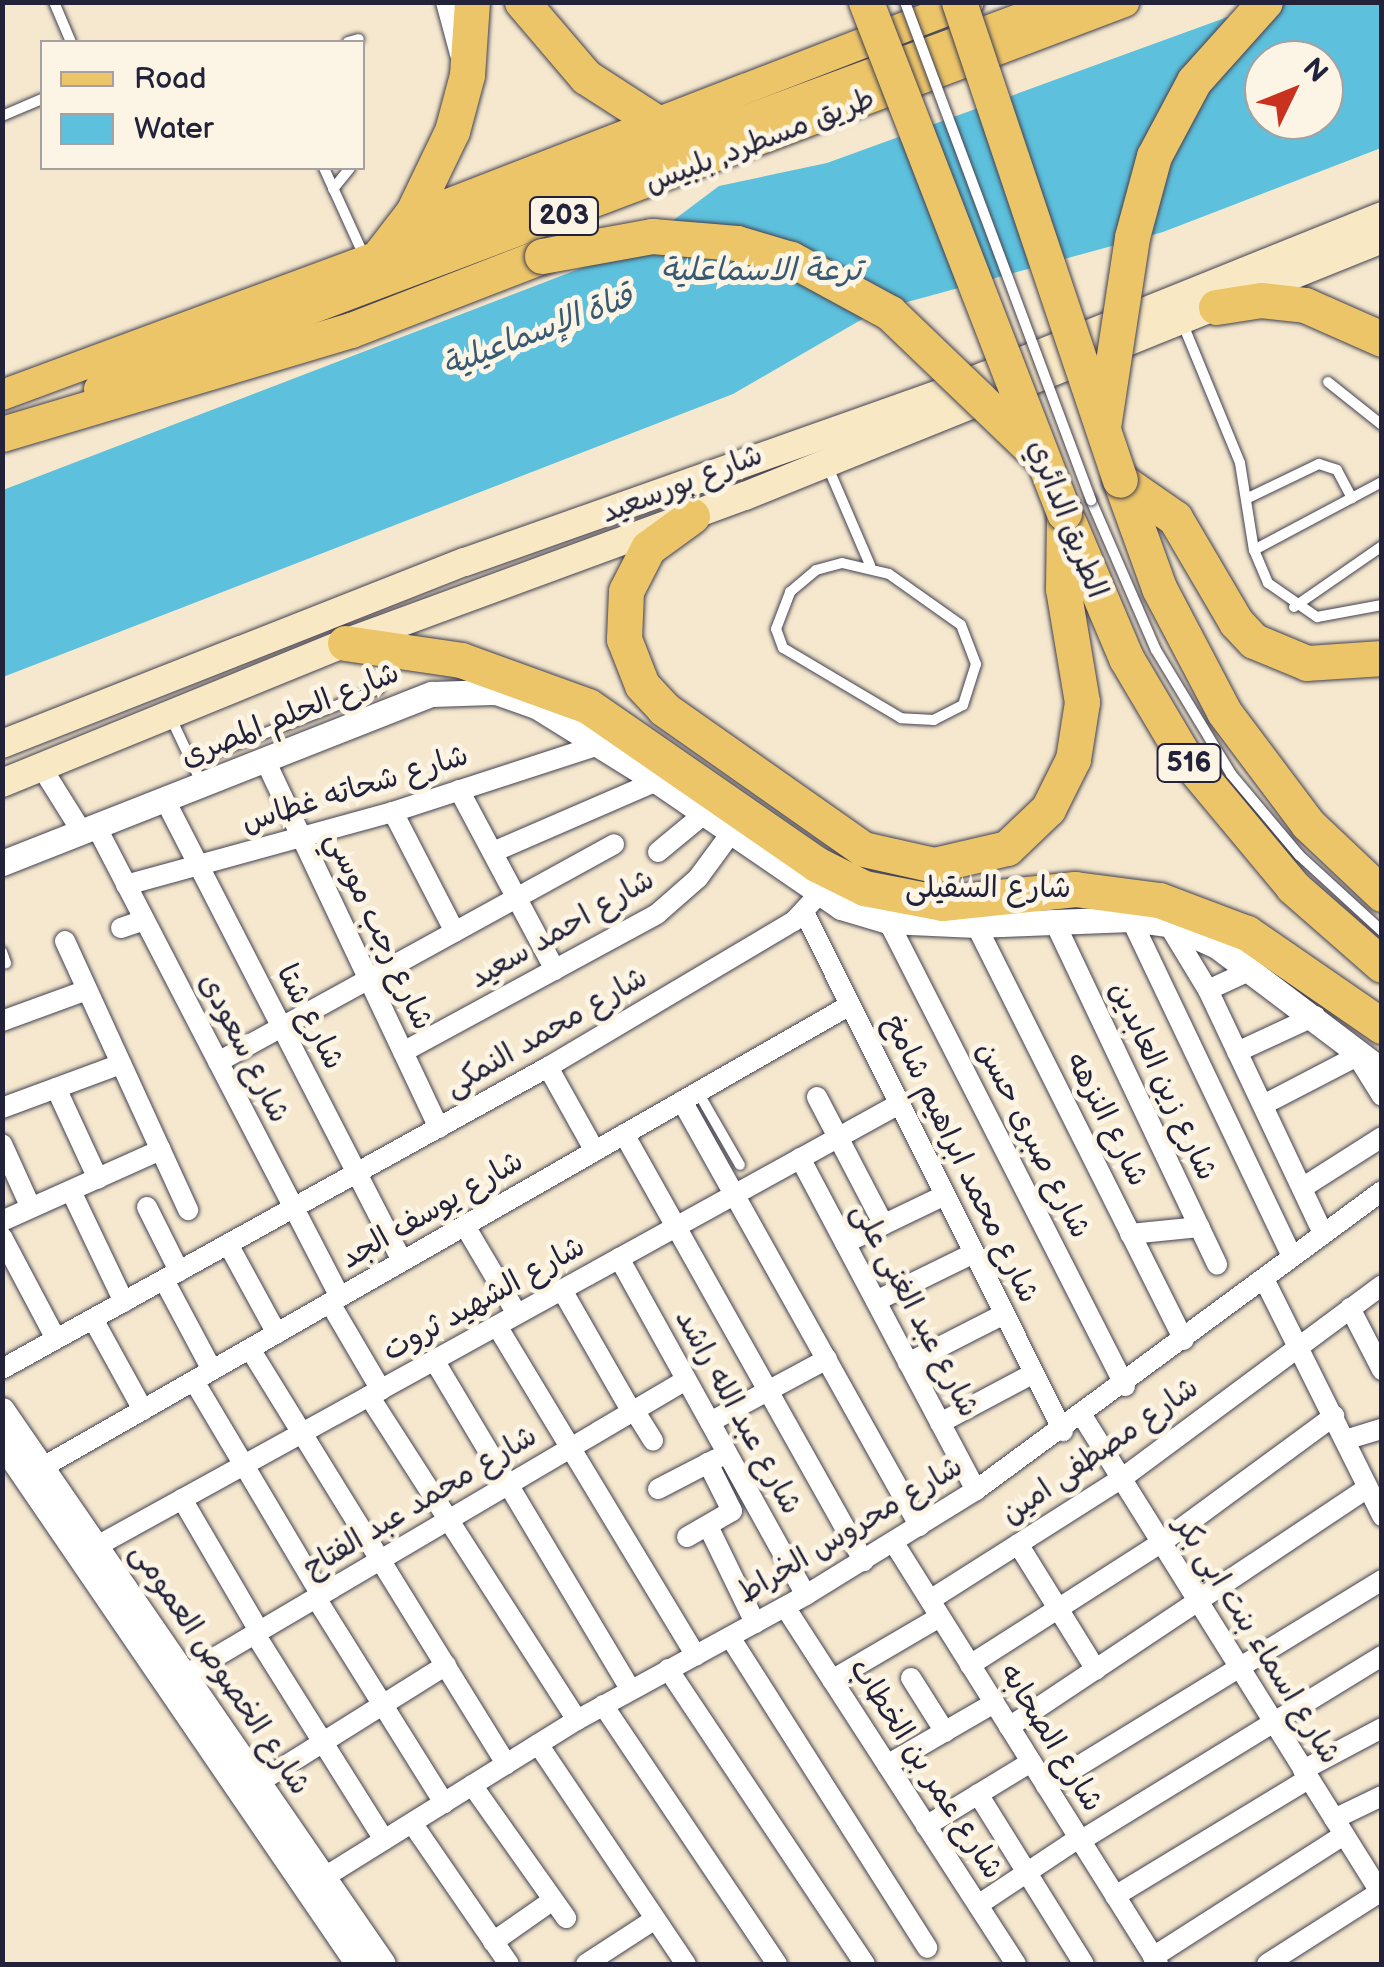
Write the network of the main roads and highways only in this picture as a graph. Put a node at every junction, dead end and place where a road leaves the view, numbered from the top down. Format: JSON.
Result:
{"nodes":[{"id":1,"x":472,"y":2,"type":"edge"},
{"id":2,"x":522,"y":2,"type":"edge"},
{"id":3,"x":866,"y":2,"type":"edge"},
{"id":4,"x":958,"y":2,"type":"edge"},
{"id":5,"x":969,"y":2,"type":"edge"},
{"id":6,"x":1065,"y":2,"type":"edge"},
{"id":7,"x":1124,"y":2,"type":"edge"},
{"id":8,"x":1265,"y":2,"type":"edge"},
{"id":9,"x":659,"y":124,"type":"junction"},
{"id":10,"x":1382,"y":216,"type":"edge"},
{"id":11,"x":1382,"y":238,"type":"edge"},
{"id":12,"x":383,"y":258,"type":"junction"},
{"id":13,"x":1216,"y":307,"type":"junction"},
{"id":14,"x":1382,"y":340,"type":"edge"},
{"id":15,"x":2,"y":396,"type":"edge"},
{"id":16,"x":2,"y":425,"type":"edge"},
{"id":17,"x":1102,"y":433,"type":"junction"},
{"id":18,"x":2,"y":434,"type":"edge"},
{"id":19,"x":816,"y":435,"type":"junction"},
{"id":20,"x":1040,"y":457,"type":"junction"},
{"id":21,"x":826,"y":463,"type":"junction"},
{"id":22,"x":1092,"y":498,"type":"junction"},
{"id":23,"x":692,"y":516,"type":"junction"},
{"id":24,"x":345,"y":643,"type":"junction"},
{"id":25,"x":1382,"y":658,"type":"edge"},
{"id":26,"x":2,"y":744,"type":"edge"},
{"id":27,"x":2,"y":783,"type":"edge"},
{"id":28,"x":1382,"y":894,"type":"edge"},
{"id":29,"x":1382,"y":965,"type":"edge"},
{"id":30,"x":1382,"y":1026,"type":"edge"}],
"edges":[{"from":1,"to":12,"type":"highway"},
{"from":2,"to":9,"type":"highway"},
{"from":3,"to":20,"type":"highway","name":"الطريق الدائري","number":"516","bridge":true},
{"from":4,"to":17,"type":"highway","name":"الطريق الدائري","number":"516","bridge":true},
{"from":5,"to":9,"type":"main road"},
{"from":6,"to":12,"type":"main road","name":"طريق مسطرد, بلبيس","number":"203"},
{"from":7,"to":16,"type":"main road","name":"طريق مسطرد, بلبيس","number":"203"},
{"from":8,"to":17,"type":"highway","bridge":true},
{"from":9,"to":12,"type":"main road"},
{"from":10,"to":19,"type":"main road","name":"شارع بورسعيد"},
{"from":11,"to":13,"type":"main road","name":"شارع بورسعيد"},
{"from":12,"to":15,"type":"main road","name":"طريق مسطرد, بلبيس","number":"203"},
{"from":13,"to":14,"type":"highway"},
{"from":13,"to":21,"type":"main road","name":"شارع بورسعيد"},
{"from":17,"to":22,"type":"highway","name":"الطريق الدائري","number":"516","bridge":true},
{"from":18,"to":20,"type":"highway","bridge":true},
{"from":19,"to":21,"type":"main road"},
{"from":19,"to":26,"type":"main road","name":"شارع بورسعيد"},
{"from":20,"to":22,"type":"highway","name":"الطريق الدائري","number":"516","bridge":true},
{"from":21,"to":23,"type":"main road","name":"شارع بورسعيد"},
{"from":22,"to":23,"type":"highway"},
{"from":22,"to":25,"type":"highway"},
{"from":22,"to":28,"type":"highway","name":"الطريق الدائري","number":"516"},
{"from":22,"to":29,"type":"highway","name":"الطريق الدائري","number":"516"},
{"from":23,"to":24,"type":"main road","name":"شارع بورسعيد"},
{"from":24,"to":27,"type":"main road","name":"شارع بورسعيد"},
{"from":24,"to":30,"type":"highway"}]}
